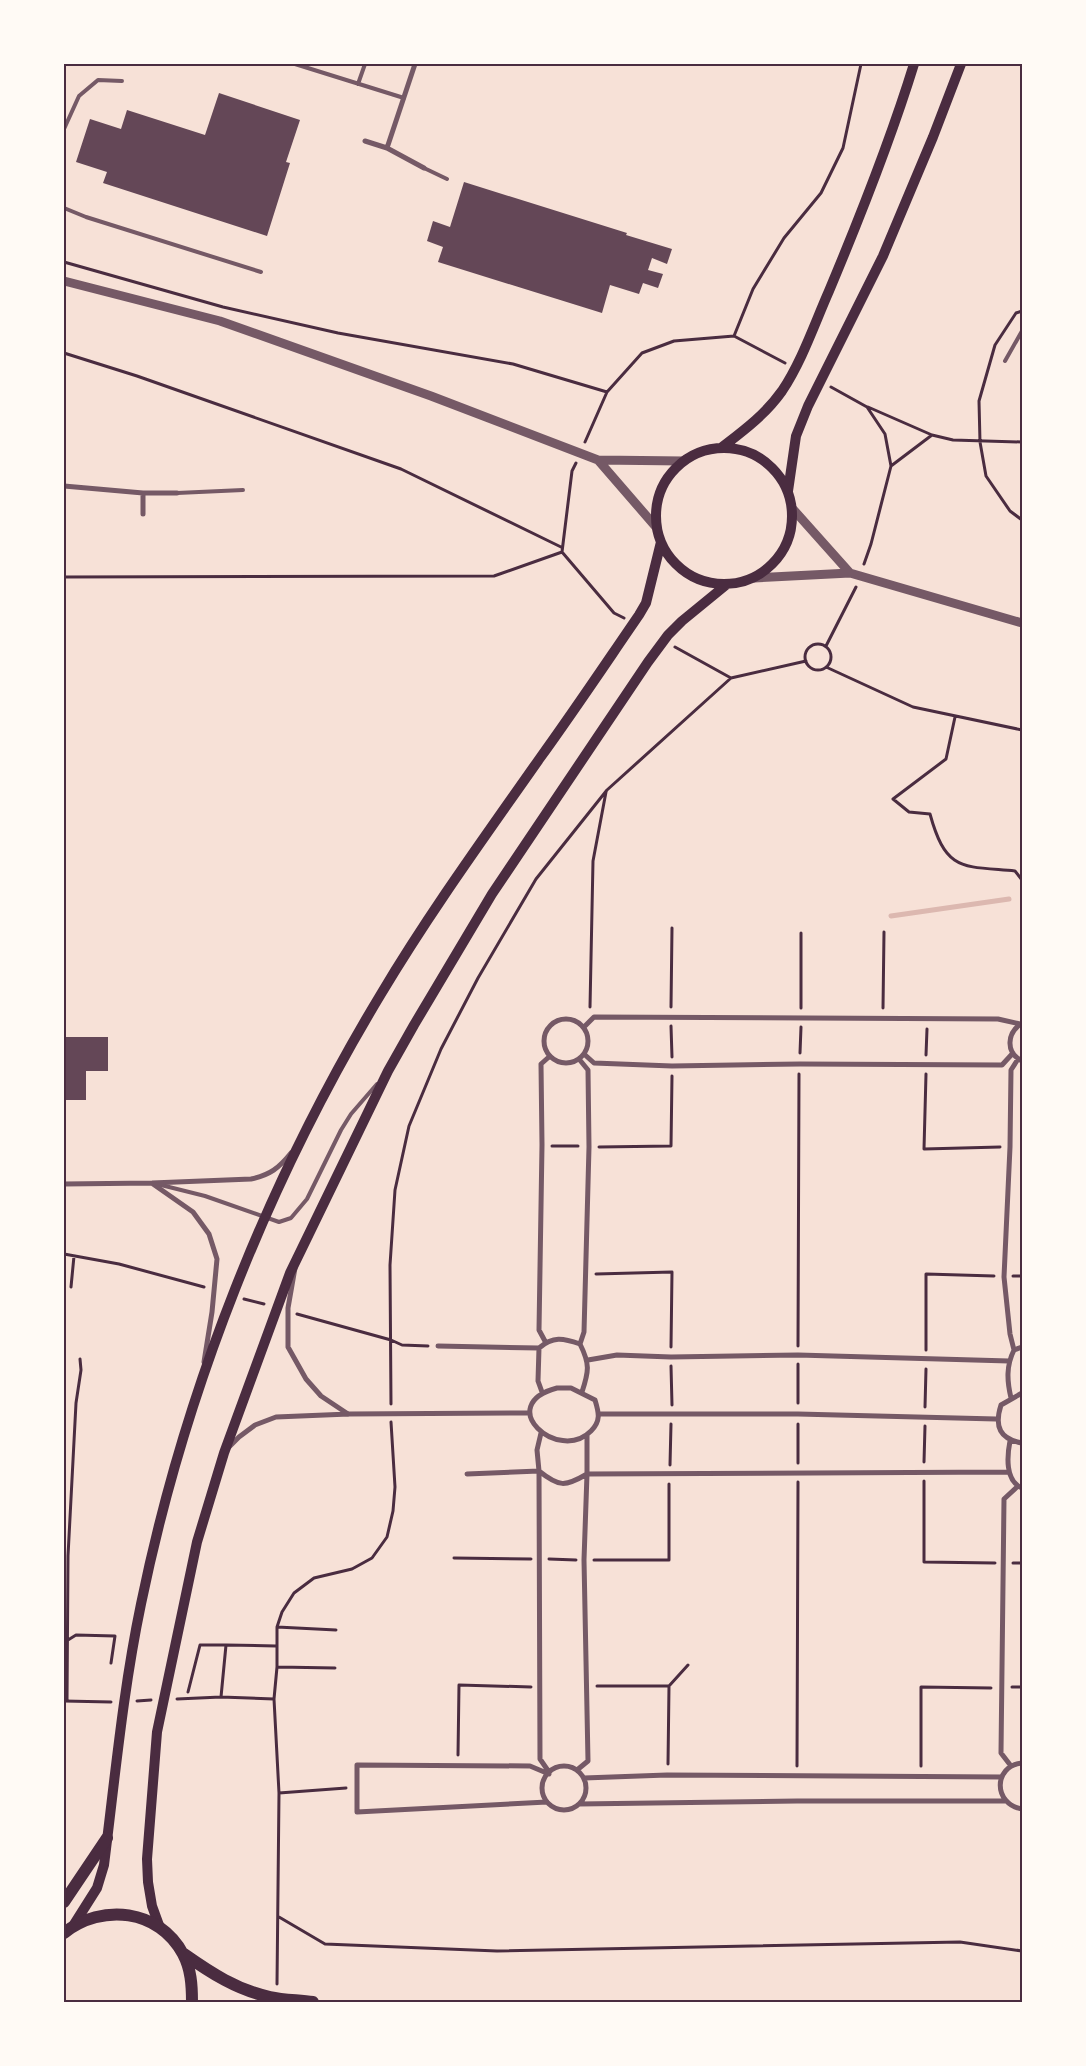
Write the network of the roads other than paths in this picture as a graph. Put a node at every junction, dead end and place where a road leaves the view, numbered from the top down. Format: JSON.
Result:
{"nodes":[{"id":1,"x":295,"y":64,"type":"edge"},
{"id":2,"x":365,"y":64,"type":"edge"},
{"id":3,"x":414,"y":64,"type":"edge"},
{"id":4,"x":914,"y":64,"type":"edge"},
{"id":5,"x":960,"y":64,"type":"edge"},
{"id":6,"x":122,"y":81,"type":"dead end"},
{"id":7,"x":358,"y":84,"type":"junction"},
{"id":8,"x":404,"y":98,"type":"junction"},
{"id":9,"x":64,"y":130,"type":"edge"},
{"id":10,"x":365,"y":141,"type":"dead end"},
{"id":11,"x":387,"y":148,"type":"junction"},
{"id":12,"x":424,"y":168,"type":"joint"},
{"id":13,"x":447,"y":180,"type":"dead end"},
{"id":14,"x":64,"y":208,"type":"edge"},
{"id":15,"x":262,"y":272,"type":"dead end"},
{"id":16,"x":64,"y":281,"type":"edge"},
{"id":17,"x":1022,"y":331,"type":"edge"},
{"id":18,"x":1005,"y":361,"type":"dead end"},
{"id":19,"x":721,"y":448,"type":"junction"},
{"id":20,"x":594,"y":458,"type":"junction"},
{"id":21,"x":684,"y":461,"type":"junction"},
{"id":22,"x":64,"y":486,"type":"edge"},
{"id":23,"x":243,"y":490,"type":"dead end"},
{"id":24,"x":788,"y":491,"type":"junction"},
{"id":25,"x":143,"y":493,"type":"junction"},
{"id":26,"x":177,"y":493,"type":"joint"},
{"id":27,"x":792,"y":508,"type":"junction"},
{"id":28,"x":143,"y":514,"type":"dead end"},
{"id":29,"x":656,"y":527,"type":"junction"},
{"id":30,"x":661,"y":542,"type":"junction"},
{"id":31,"x":850,"y":573,"type":"junction"},
{"id":32,"x":754,"y":578,"type":"junction"},
{"id":33,"x":726,"y":585,"type":"junction"},
{"id":34,"x":1022,"y":623,"type":"edge"},
{"id":35,"x":1021,"y":1023,"type":"edge"},
{"id":36,"x":584,"y":1027,"type":"junction"},
{"id":37,"x":1013,"y":1053,"type":"junction"},
{"id":38,"x":584,"y":1054,"type":"junction"},
{"id":39,"x":550,"y":1056,"type":"junction"},
{"id":40,"x":579,"y":1059,"type":"junction"},
{"id":41,"x":1020,"y":1060,"type":"edge"},
{"id":42,"x":388,"y":1071,"type":"junction"},
{"id":43,"x":300,"y":1141,"type":"junction"},
{"id":44,"x":152,"y":1183,"type":"junction"},
{"id":45,"x":64,"y":1184,"type":"edge"},
{"id":46,"x":264,"y":1218,"type":"junction"},
{"id":47,"x":292,"y":1274,"type":"junction"},
{"id":48,"x":546,"y":1343,"type":"junction"},
{"id":49,"x":580,"y":1344,"type":"junction"},
{"id":50,"x":438,"y":1346,"type":"road end"},
{"id":51,"x":1022,"y":1347,"type":"edge"},
{"id":52,"x":539,"y":1348,"type":"junction"},
{"id":53,"x":1014,"y":1350,"type":"junction"},
{"id":54,"x":588,"y":1360,"type":"junction"},
{"id":55,"x":1009,"y":1361,"type":"junction"},
{"id":56,"x":199,"y":1390,"type":"junction"},
{"id":57,"x":542,"y":1392,"type":"junction"},
{"id":58,"x":582,"y":1392,"type":"junction"},
{"id":59,"x":1022,"y":1394,"type":"edge"},
{"id":60,"x":1011,"y":1398,"type":"junction"},
{"id":61,"x":530,"y":1413,"type":"junction"},
{"id":62,"x":349,"y":1414,"type":"junction"},
{"id":63,"x":600,"y":1414,"type":"junction"},
{"id":64,"x":996,"y":1419,"type":"junction"},
{"id":65,"x":541,"y":1433,"type":"junction"},
{"id":66,"x":587,"y":1435,"type":"junction"},
{"id":67,"x":1010,"y":1441,"type":"junction"},
{"id":68,"x":1022,"y":1443,"type":"edge"},
{"id":69,"x":224,"y":1453,"type":"junction"},
{"id":70,"x":539,"y":1471,"type":"junction"},
{"id":71,"x":1008,"y":1472,"type":"junction"},
{"id":72,"x":467,"y":1474,"type":"dead end"},
{"id":73,"x":586,"y":1474,"type":"junction"},
{"id":74,"x":1020,"y":1487,"type":"edge"},
{"id":75,"x":1022,"y":1763,"type":"edge"},
{"id":76,"x":1011,"y":1766,"type":"junction"},
{"id":77,"x":577,"y":1770,"type":"junction"},
{"id":78,"x":549,"y":1773,"type":"junction"},
{"id":79,"x":1002,"y":1777,"type":"junction"},
{"id":80,"x":584,"y":1778,"type":"junction"},
{"id":81,"x":547,"y":1802,"type":"junction"},
{"id":82,"x":1006,"y":1802,"type":"junction"},
{"id":83,"x":579,"y":1804,"type":"junction"},
{"id":84,"x":1022,"y":1809,"type":"edge"},
{"id":85,"x":107,"y":1838,"type":"junction"},
{"id":86,"x":64,"y":1902,"type":"edge"},
{"id":87,"x":160,"y":1928,"type":"junction"},
{"id":88,"x":68,"y":1929,"type":"edge"},
{"id":89,"x":184,"y":1954,"type":"junction"},
{"id":90,"x":192,"y":2002,"type":"edge"},
{"id":91,"x":313,"y":2002,"type":"edge"}],
"edges":[{"from":1,"to":7,"type":"lane"},
{"from":2,"to":7,"type":"lane"},
{"from":3,"to":8,"type":"street"},
{"from":4,"to":19,"type":"main road"},
{"from":5,"to":24,"type":"main road"},
{"from":6,"to":9,"type":"lane"},
{"from":7,"to":8,"type":"lane"},
{"from":8,"to":11,"type":"street"},
{"from":10,"to":11,"type":"street"},
{"from":11,"to":12,"type":"street"},
{"from":12,"to":13,"type":"lane"},
{"from":14,"to":15,"type":"lane"},
{"from":16,"to":20,"type":"street"},
{"from":17,"to":18,"type":"lane"},
{"from":19,"to":21,"type":"main road"},
{"from":19,"to":24,"type":"main road"},
{"from":20,"to":21,"type":"street"},
{"from":20,"to":29,"type":"street"},
{"from":21,"to":29,"type":"main road"},
{"from":22,"to":25,"type":"street"},
{"from":23,"to":26,"type":"lane"},
{"from":24,"to":27,"type":"main road"},
{"from":25,"to":26,"type":"street"},
{"from":25,"to":28,"type":"street"},
{"from":27,"to":31,"type":"street"},
{"from":27,"to":32,"type":"main road"},
{"from":29,"to":30,"type":"main road"},
{"from":30,"to":33,"type":"main road"},
{"from":30,"to":43,"type":"main road"},
{"from":31,"to":32,"type":"street"},
{"from":31,"to":34,"type":"street"},
{"from":32,"to":33,"type":"main road"},
{"from":33,"to":42,"type":"main road"},
{"from":35,"to":36,"type":"street"},
{"from":35,"to":37,"type":"street"},
{"from":36,"to":38,"type":"street"},
{"from":36,"to":39,"type":"street"},
{"from":37,"to":38,"type":"street"},
{"from":37,"to":41,"type":"street"},
{"from":38,"to":40,"type":"street"},
{"from":39,"to":40,"type":"street"},
{"from":39,"to":48,"type":"street"},
{"from":40,"to":49,"type":"street"},
{"from":41,"to":53,"type":"street"},
{"from":42,"to":46,"type":"lane"},
{"from":42,"to":47,"type":"main road"},
{"from":43,"to":44,"type":"street"},
{"from":43,"to":46,"type":"main road"},
{"from":44,"to":45,"type":"street"},
{"from":44,"to":46,"type":"lane"},
{"from":44,"to":56,"type":"street"},
{"from":46,"to":56,"type":"main road"},
{"from":47,"to":62,"type":"street"},
{"from":47,"to":69,"type":"main road"},
{"from":48,"to":49,"type":"street"},
{"from":48,"to":52,"type":"street"},
{"from":49,"to":54,"type":"street"},
{"from":50,"to":52,"type":"street"},
{"from":51,"to":53,"type":"street"},
{"from":52,"to":57,"type":"street"},
{"from":53,"to":55,"type":"street"},
{"from":54,"to":55,"type":"street"},
{"from":54,"to":58,"type":"street"},
{"from":55,"to":60,"type":"street"},
{"from":56,"to":85,"type":"main road"},
{"from":57,"to":58,"type":"street"},
{"from":57,"to":61,"type":"street"},
{"from":58,"to":63,"type":"street"},
{"from":59,"to":60,"type":"street"},
{"from":60,"to":64,"type":"street"},
{"from":61,"to":62,"type":"street"},
{"from":61,"to":65,"type":"street"},
{"from":62,"to":69,"type":"street"},
{"from":63,"to":64,"type":"street"},
{"from":63,"to":66,"type":"street"},
{"from":64,"to":67,"type":"street"},
{"from":65,"to":66,"type":"street"},
{"from":65,"to":70,"type":"street"},
{"from":66,"to":73,"type":"street"},
{"from":67,"to":68,"type":"street"},
{"from":67,"to":71,"type":"street"},
{"from":69,"to":87,"type":"main road"},
{"from":70,"to":72,"type":"street"},
{"from":70,"to":73,"type":"street"},
{"from":70,"to":78,"type":"street"},
{"from":71,"to":73,"type":"street"},
{"from":71,"to":74,"type":"street"},
{"from":73,"to":77,"type":"street"},
{"from":74,"to":76,"type":"street"},
{"from":75,"to":76,"type":"street"},
{"from":76,"to":79,"type":"street"},
{"from":77,"to":78,"type":"street"},
{"from":77,"to":80,"type":"street"},
{"from":78,"to":81,"type":"street"},
{"from":78,"to":81,"type":"street"},
{"from":79,"to":80,"type":"street"},
{"from":79,"to":82,"type":"street"},
{"from":80,"to":83,"type":"street"},
{"from":81,"to":83,"type":"street"},
{"from":82,"to":83,"type":"street"},
{"from":82,"to":84,"type":"street"},
{"from":85,"to":86,"type":"main road"},
{"from":85,"to":88,"type":"main road"},
{"from":87,"to":88,"type":"main road"},
{"from":87,"to":89,"type":"main road"},
{"from":89,"to":90,"type":"main road"},
{"from":89,"to":91,"type":"main road"}]}
